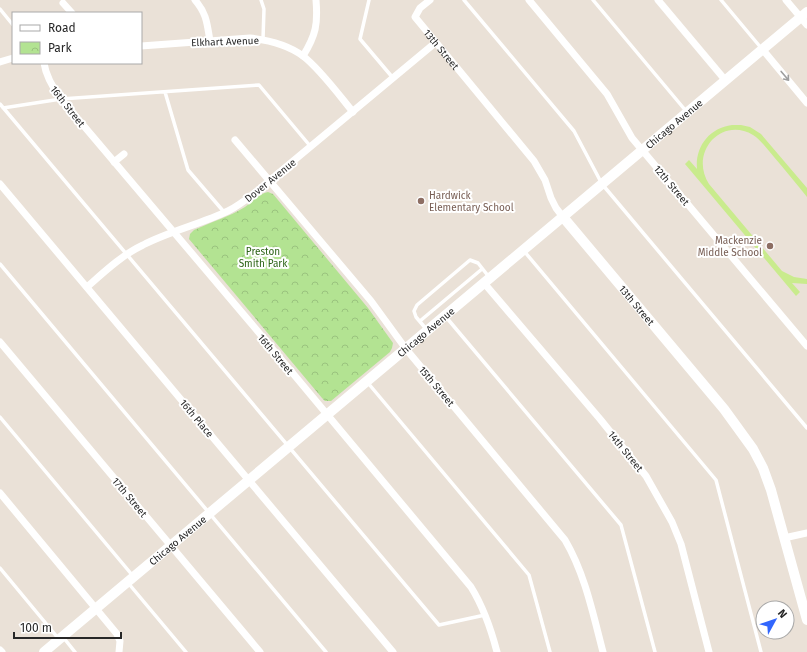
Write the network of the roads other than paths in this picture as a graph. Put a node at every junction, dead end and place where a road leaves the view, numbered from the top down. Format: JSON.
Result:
{"nodes":[{"id":1,"x":195,"y":0,"type":"edge"},
{"id":2,"x":261,"y":0,"type":"edge"},
{"id":3,"x":316,"y":0,"type":"edge"},
{"id":4,"x":369,"y":0,"type":"edge"},
{"id":5,"x":430,"y":0,"type":"edge"},
{"id":6,"x":464,"y":0,"type":"edge"},
{"id":7,"x":529,"y":0,"type":"edge"},
{"id":8,"x":593,"y":0,"type":"edge"},
{"id":9,"x":658,"y":0,"type":"edge"},
{"id":10,"x":721,"y":0,"type":"edge"},
{"id":11,"x":786,"y":0,"type":"edge"},
{"id":12,"x":63,"y":2,"type":"dead end"},
{"id":13,"x":0,"y":9,"type":"edge"},
{"id":14,"x":71,"y":12,"type":"edge"},
{"id":15,"x":805,"y":18,"type":"edge"},
{"id":16,"x":12,"y":24,"type":"edge"},
{"id":17,"x":264,"y":39,"type":"junction"},
{"id":18,"x":210,"y":41,"type":"junction"},
{"id":19,"x":435,"y":43,"type":"junction"},
{"id":20,"x":142,"y":46,"type":"edge"},
{"id":21,"x":763,"y":50,"type":"junction"},
{"id":22,"x":303,"y":56,"type":"junction"},
{"id":23,"x":12,"y":58,"type":"edge"},
{"id":24,"x":0,"y":62,"type":"edge"},
{"id":25,"x":44,"y":64,"type":"edge"},
{"id":26,"x":393,"y":78,"type":"junction"},
{"id":27,"x":726,"y":81,"type":"junction"},
{"id":28,"x":165,"y":92,"type":"junction"},
{"id":29,"x":61,"y":99,"type":"junction"},
{"id":30,"x":807,"y":103,"type":"edge"},
{"id":31,"x":1,"y":106,"type":"edge"},
{"id":32,"x":353,"y":112,"type":"junction"},
{"id":33,"x":688,"y":113,"type":"junction"},
{"id":34,"x":235,"y":140,"type":"dead end"},
{"id":35,"x":311,"y":146,"type":"junction"},
{"id":36,"x":642,"y":150,"type":"junction"},
{"id":37,"x":124,"y":154,"type":"dead end"},
{"id":38,"x":114,"y":162,"type":"junction"},
{"id":39,"x":270,"y":181,"type":"junction"},
{"id":40,"x":0,"y":184,"type":"edge"},
{"id":41,"x":602,"y":184,"type":"junction"},
{"id":42,"x":224,"y":212,"type":"junction"},
{"id":43,"x":563,"y":217,"type":"junction"},
{"id":44,"x":174,"y":232,"type":"junction"},
{"id":45,"x":524,"y":250,"type":"junction"},
{"id":46,"x":127,"y":254,"type":"junction"},
{"id":47,"x":0,"y":264,"type":"edge"},
{"id":48,"x":482,"y":269,"type":"junction"},
{"id":49,"x":487,"y":281,"type":"junction"},
{"id":50,"x":86,"y":287,"type":"junction"},
{"id":51,"x":445,"y":316,"type":"junction"},
{"id":52,"x":420,"y":321,"type":"junction"},
{"id":53,"x":428,"y":331,"type":"junction"},
{"id":54,"x":0,"y":342,"type":"edge"},
{"id":55,"x":807,"y":346,"type":"edge"},
{"id":56,"x":406,"y":349,"type":"junction"},
{"id":57,"x":367,"y":382,"type":"junction"},
{"id":58,"x":328,"y":415,"type":"junction"},
{"id":59,"x":0,"y":417,"type":"edge"},
{"id":60,"x":807,"y":428,"type":"edge"},
{"id":61,"x":288,"y":448,"type":"junction"},
{"id":62,"x":250,"y":480,"type":"junction"},
{"id":63,"x":0,"y":493,"type":"edge"},
{"id":64,"x":210,"y":514,"type":"junction"},
{"id":65,"x":807,"y":533,"type":"edge"},
{"id":66,"x":784,"y":538,"type":"junction"},
{"id":67,"x":172,"y":546,"type":"junction"},
{"id":68,"x":0,"y":568,"type":"edge"},
{"id":69,"x":131,"y":580,"type":"junction"},
{"id":70,"x":97,"y":609,"type":"junction"},
{"id":71,"x":486,"y":615,"type":"junction"},
{"id":72,"x":807,"y":620,"type":"edge"},
{"id":73,"x":61,"y":638,"type":"junction"},
{"id":74,"x":44,"y":652,"type":"edge"},
{"id":75,"x":75,"y":652,"type":"edge"},
{"id":76,"x":118,"y":652,"type":"edge"},
{"id":77,"x":186,"y":652,"type":"edge"},
{"id":78,"x":260,"y":652,"type":"edge"},
{"id":79,"x":326,"y":652,"type":"edge"},
{"id":80,"x":393,"y":652,"type":"edge"},
{"id":81,"x":497,"y":652,"type":"edge"},
{"id":82,"x":550,"y":652,"type":"edge"},
{"id":83,"x":603,"y":652,"type":"edge"},
{"id":84,"x":655,"y":652,"type":"edge"},
{"id":85,"x":709,"y":652,"type":"edge"},
{"id":86,"x":761,"y":652,"type":"edge"}],
"edges":[{"from":1,"to":18,"type":"street"},
{"from":2,"to":17,"type":"lane"},
{"from":3,"to":22,"type":"street"},
{"from":4,"to":26,"type":"lane"},
{"from":5,"to":19,"type":"street","name":"13th Street"},
{"from":6,"to":41,"type":"lane"},
{"from":7,"to":36,"type":"street","name":"12th Street"},
{"from":8,"to":33,"type":"lane"},
{"from":9,"to":27,"type":"street"},
{"from":10,"to":21,"type":"lane"},
{"from":11,"to":15,"type":"street"},
{"from":12,"to":14,"type":"street"},
{"from":13,"to":16,"type":"lane"},
{"from":15,"to":21,"type":"street","name":"Chicago Avenue"},
{"from":17,"to":18,"type":"street","name":"Elkhart Avenue"},
{"from":17,"to":22,"type":"street","name":"Elkhart Avenue"},
{"from":18,"to":20,"type":"street","name":"Elkhart Avenue"},
{"from":19,"to":26,"type":"street","name":"Dover Avenue"},
{"from":19,"to":43,"type":"street","name":"13th Street"},
{"from":21,"to":27,"type":"street","name":"Chicago Avenue"},
{"from":21,"to":30,"type":"street","one_way":true},
{"from":22,"to":32,"type":"street","name":"Elkhart Avenue"},
{"from":23,"to":24,"type":"street"},
{"from":25,"to":29,"type":"street","name":"16th Street"},
{"from":26,"to":32,"type":"street","name":"Dover Avenue"},
{"from":27,"to":33,"type":"street","name":"Chicago Avenue"},
{"from":28,"to":29,"type":"lane"},
{"from":28,"to":35,"type":"lane"},
{"from":28,"to":42,"type":"lane"},
{"from":29,"to":31,"type":"lane"},
{"from":29,"to":38,"type":"street","name":"16th Street"},
{"from":31,"to":46,"type":"lane"},
{"from":32,"to":35,"type":"street","name":"Dover Avenue"},
{"from":33,"to":36,"type":"street","name":"Chicago Avenue"},
{"from":34,"to":39,"type":"street","name":"15th Street"},
{"from":35,"to":39,"type":"street","name":"Dover Avenue"},
{"from":36,"to":41,"type":"street","name":"Chicago Avenue"},
{"from":36,"to":55,"type":"street","name":"12th Street"},
{"from":37,"to":38,"type":"street"},
{"from":38,"to":44,"type":"street","name":"16th Street"},
{"from":39,"to":42,"type":"street","name":"Dover Avenue"},
{"from":39,"to":56,"type":"street","name":"15th Street"},
{"from":40,"to":50,"type":"street","name":"16th Place"},
{"from":41,"to":43,"type":"street","name":"Chicago Avenue"},
{"from":41,"to":60,"type":"lane"},
{"from":42,"to":44,"type":"street","name":"Dover Avenue"},
{"from":43,"to":45,"type":"street","name":"Chicago Avenue"},
{"from":43,"to":66,"type":"street","name":"13th Street"},
{"from":44,"to":46,"type":"street","name":"Dover Avenue"},
{"from":44,"to":58,"type":"street","name":"16th Street"},
{"from":45,"to":49,"type":"street","name":"Chicago Avenue"},
{"from":45,"to":86,"type":"lane"},
{"from":46,"to":50,"type":"street","name":"Dover Avenue"},
{"from":46,"to":61,"type":"lane"},
{"from":47,"to":64,"type":"lane"},
{"from":48,"to":49,"type":"lane"},
{"from":48,"to":52,"type":"lane"},
{"from":48,"to":52,"type":"lane"},
{"from":49,"to":51,"type":"street","name":"Chicago Avenue"},
{"from":49,"to":85,"type":"street","name":"14th Street"},
{"from":50,"to":62,"type":"street","name":"16th Place"},
{"from":51,"to":53,"type":"street","name":"Chicago Avenue"},
{"from":51,"to":84,"type":"lane"},
{"from":52,"to":53,"type":"lane"},
{"from":53,"to":56,"type":"street","name":"Chicago Avenue"},
{"from":54,"to":67,"type":"street","name":"17th Street"},
{"from":56,"to":57,"type":"street","name":"Chicago Avenue"},
{"from":56,"to":83,"type":"street","name":"15th Street"},
{"from":57,"to":58,"type":"street","name":"Chicago Avenue"},
{"from":57,"to":82,"type":"lane"},
{"from":58,"to":61,"type":"street","name":"Chicago Avenue"},
{"from":58,"to":71,"type":"street","name":"16th Street"},
{"from":59,"to":69,"type":"lane"},
{"from":61,"to":62,"type":"street","name":"Chicago Avenue"},
{"from":61,"to":71,"type":"lane"},
{"from":62,"to":64,"type":"street","name":"Chicago Avenue"},
{"from":62,"to":80,"type":"street","name":"16th Place"},
{"from":63,"to":70,"type":"street"},
{"from":64,"to":67,"type":"street","name":"Chicago Avenue"},
{"from":64,"to":79,"type":"lane"},
{"from":65,"to":66,"type":"street"},
{"from":66,"to":72,"type":"street","name":"13th Street"},
{"from":67,"to":69,"type":"street","name":"Chicago Avenue"},
{"from":67,"to":78,"type":"street","name":"17th Street"},
{"from":68,"to":73,"type":"lane"},
{"from":69,"to":70,"type":"street","name":"Chicago Avenue"},
{"from":69,"to":77,"type":"lane"},
{"from":70,"to":73,"type":"street","name":"Chicago Avenue"},
{"from":70,"to":76,"type":"street"},
{"from":71,"to":81,"type":"street","name":"16th Street"},
{"from":73,"to":74,"type":"street","name":"Chicago Avenue"},
{"from":73,"to":75,"type":"lane"}]}
